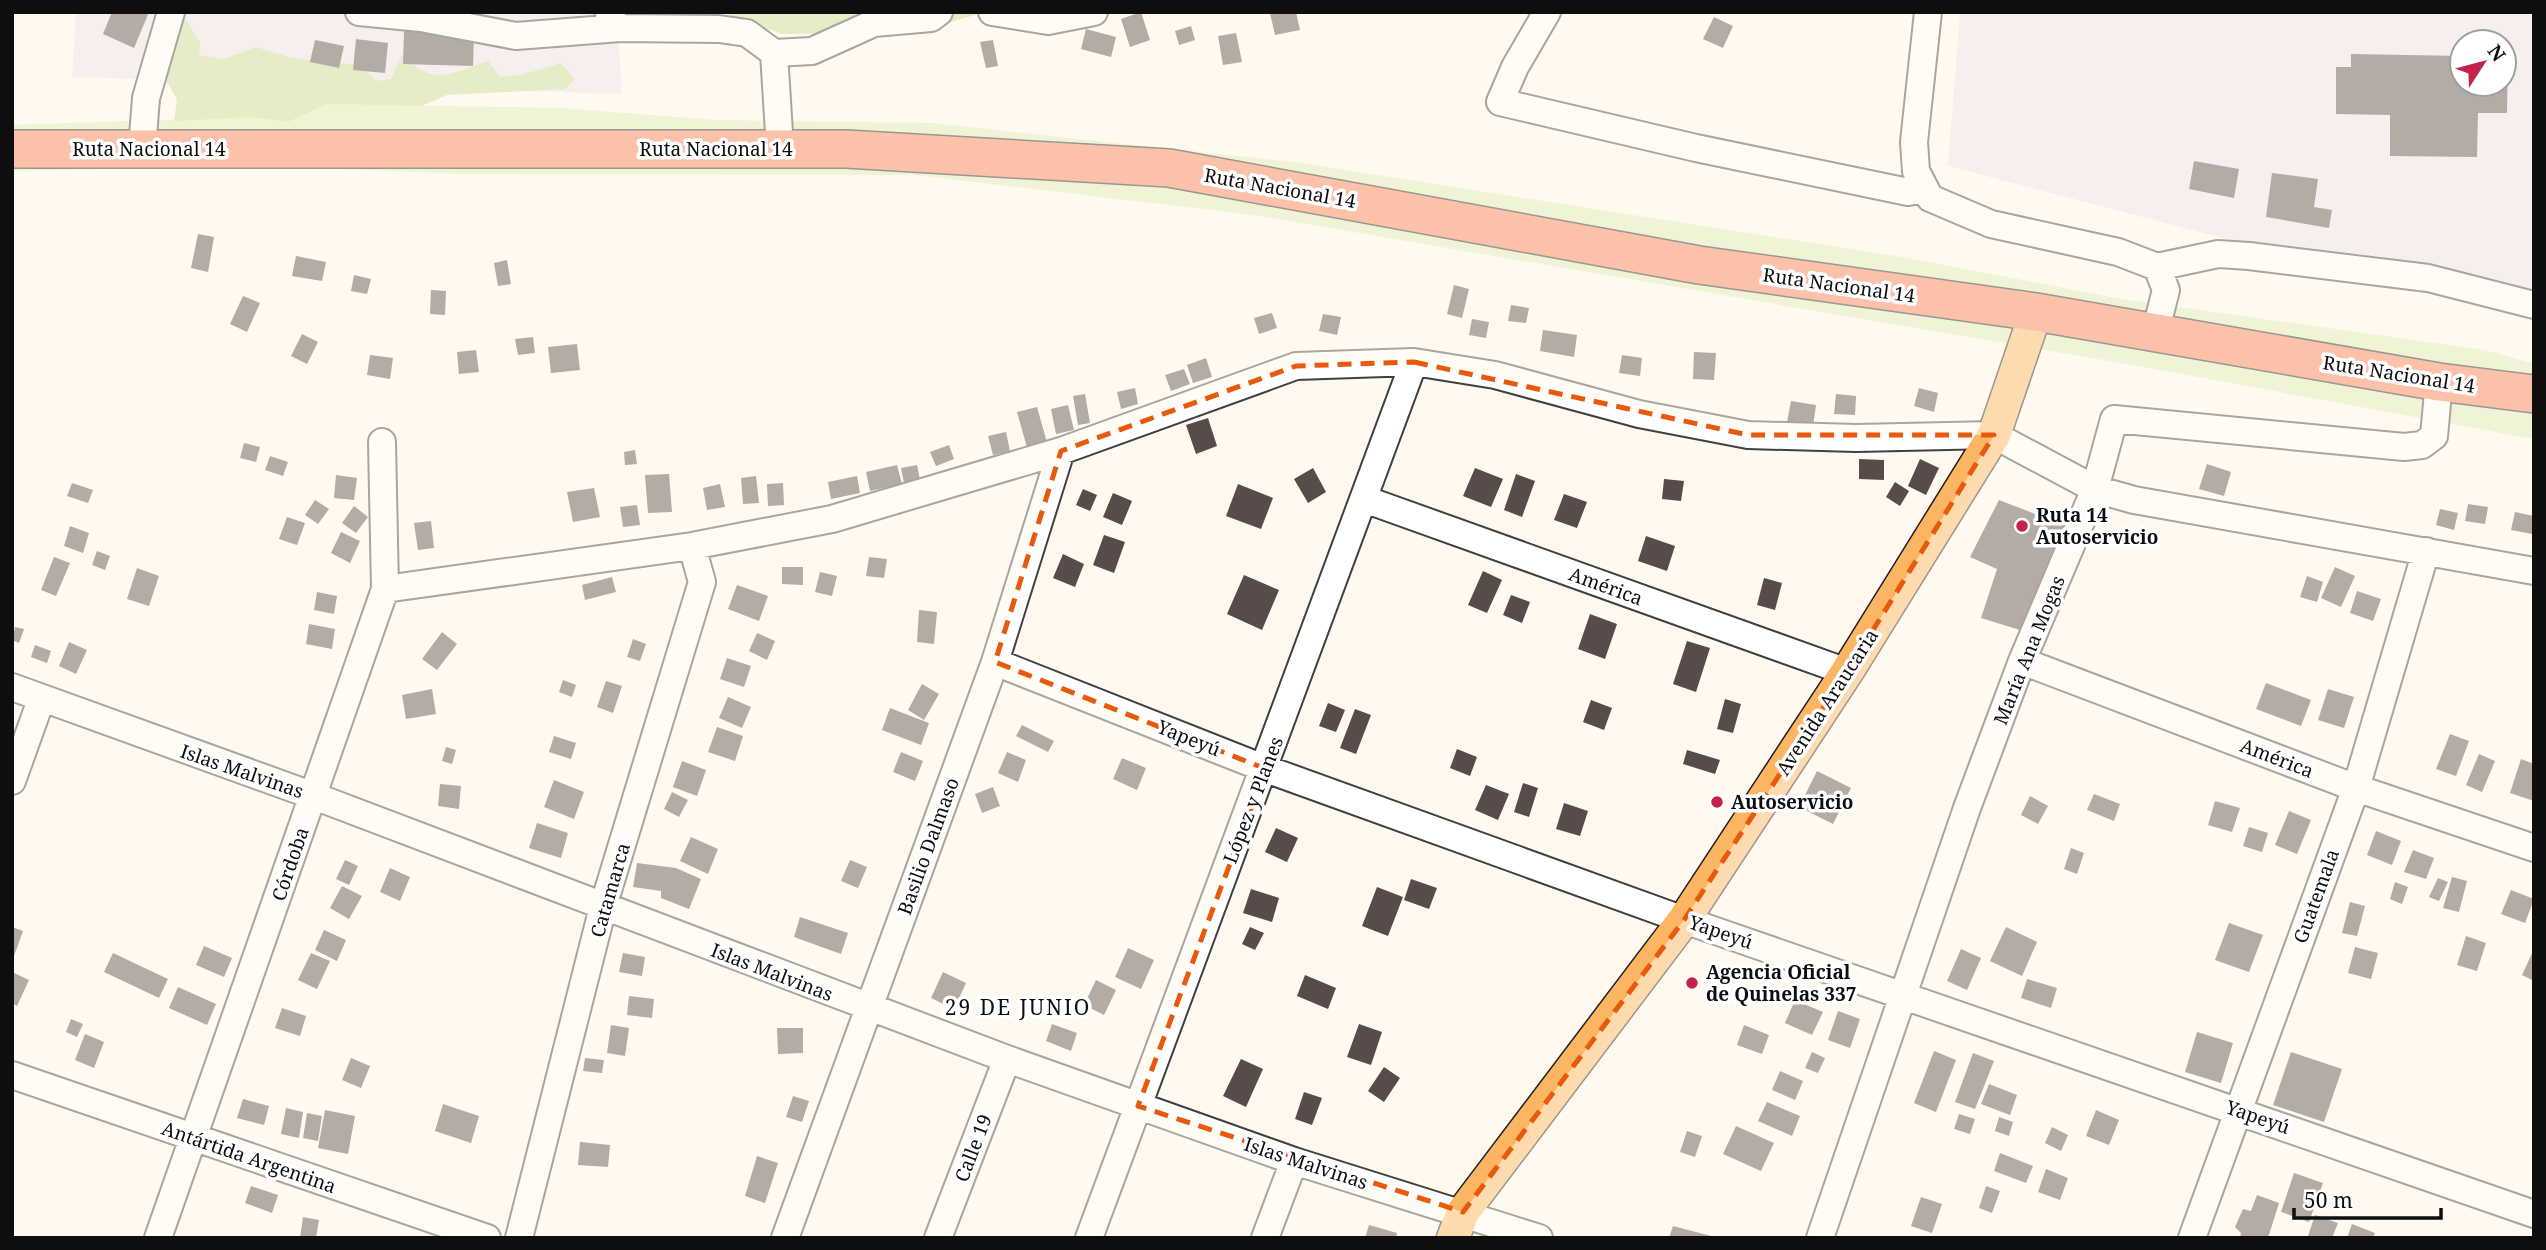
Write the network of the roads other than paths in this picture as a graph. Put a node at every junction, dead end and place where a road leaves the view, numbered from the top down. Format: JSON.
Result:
{"nodes":[{"id":1,"x":171,"y":12,"type":"edge"},
{"id":2,"x":359,"y":12,"type":"edge"},
{"id":3,"x":939,"y":12,"type":"edge"},
{"id":4,"x":992,"y":12,"type":"edge"},
{"id":5,"x":1094,"y":12,"type":"edge"},
{"id":6,"x":1547,"y":12,"type":"edge"},
{"id":7,"x":1928,"y":12,"type":"edge"},
{"id":8,"x":612,"y":20,"type":"edge"},
{"id":9,"x":774,"y":53,"type":"junction"},
{"id":10,"x":12,"y":149,"type":"edge"},
{"id":11,"x":142,"y":149,"type":"junction"},
{"id":12,"x":780,"y":149,"type":"junction"},
{"id":13,"x":1924,"y":189,"type":"junction"},
{"id":14,"x":2157,"y":267,"type":"junction"},
{"id":15,"x":2534,"y":305,"type":"edge"},
{"id":16,"x":2036,"y":312,"type":"junction"},
{"id":17,"x":2155,"y":333,"type":"junction"},
{"id":18,"x":1415,"y":362,"type":"junction"},
{"id":19,"x":2439,"y":382,"type":"junction"},
{"id":20,"x":2534,"y":394,"type":"edge"},
{"id":21,"x":1994,"y":435,"type":"junction"},
{"id":22,"x":382,"y":442,"type":"dead end"},
{"id":23,"x":1061,"y":451,"type":"junction"},
{"id":24,"x":2095,"y":489,"type":"junction"},
{"id":25,"x":1364,"y":499,"type":"junction"},
{"id":26,"x":737,"y":538,"type":"junction"},
{"id":27,"x":692,"y":546,"type":"junction"},
{"id":28,"x":2426,"y":551,"type":"junction"},
{"id":29,"x":2534,"y":571,"type":"edge"},
{"id":30,"x":702,"y":582,"type":"junction"},
{"id":31,"x":385,"y":589,"type":"junction"},
{"id":32,"x":2022,"y":661,"type":"junction"},
{"id":33,"x":995,"y":662,"type":"junction"},
{"id":34,"x":1847,"y":673,"type":"junction"},
{"id":35,"x":12,"y":687,"type":"edge"},
{"id":36,"x":41,"y":700,"type":"junction"},
{"id":37,"x":1266,"y":769,"type":"junction"},
{"id":38,"x":12,"y":781,"type":"edge"},
{"id":39,"x":2356,"y":788,"type":"junction"},
{"id":40,"x":314,"y":796,"type":"junction"},
{"id":41,"x":2534,"y":848,"type":"edge"},
{"id":42,"x":603,"y":907,"type":"junction"},
{"id":43,"x":1684,"y":920,"type":"junction"},
{"id":44,"x":1905,"y":995,"type":"junction"},
{"id":45,"x":869,"y":1008,"type":"junction"},
{"id":46,"x":1007,"y":1059,"type":"junction"},
{"id":47,"x":12,"y":1075,"type":"edge"},
{"id":48,"x":1138,"y":1106,"type":"junction"},
{"id":49,"x":2236,"y":1110,"type":"junction"},
{"id":50,"x":194,"y":1138,"type":"junction"},
{"id":51,"x":1294,"y":1161,"type":"junction"},
{"id":52,"x":2534,"y":1214,"type":"edge"},
{"id":53,"x":1458,"y":1225,"type":"edge"},
{"id":54,"x":158,"y":1238,"type":"edge"},
{"id":55,"x":487,"y":1238,"type":"edge"},
{"id":56,"x":519,"y":1238,"type":"edge"},
{"id":57,"x":785,"y":1238,"type":"edge"},
{"id":58,"x":938,"y":1238,"type":"edge"},
{"id":59,"x":1090,"y":1238,"type":"edge"},
{"id":60,"x":1265,"y":1238,"type":"edge"},
{"id":61,"x":1539,"y":1238,"type":"edge"},
{"id":62,"x":1820,"y":1238,"type":"edge"},
{"id":63,"x":2192,"y":1238,"type":"edge"}],
"edges":[{"from":1,"to":11,"type":"street"},
{"from":2,"to":8,"type":"street"},
{"from":3,"to":9,"type":"street"},
{"from":4,"to":5,"type":"street"},
{"from":6,"to":13,"type":"street"},
{"from":7,"to":13,"type":"street"},
{"from":8,"to":9,"type":"street"},
{"from":9,"to":12,"type":"street"},
{"from":10,"to":11,"type":"highway","name":"Ruta Nacional 14"},
{"from":11,"to":12,"type":"highway","name":"Ruta Nacional 14"},
{"from":12,"to":16,"type":"highway","name":"Ruta Nacional 14"},
{"from":13,"to":14,"type":"street"},
{"from":14,"to":15,"type":"street"},
{"from":14,"to":17,"type":"street"},
{"from":16,"to":17,"type":"highway","name":"Ruta Nacional 14"},
{"from":16,"to":21,"type":"main road","name":"Avenida Araucaria"},
{"from":17,"to":19,"type":"highway","name":"Ruta Nacional 14"},
{"from":18,"to":21,"type":"street"},
{"from":18,"to":23,"type":"street"},
{"from":18,"to":25,"type":"street","name":"López y Planes"},
{"from":19,"to":20,"type":"highway","name":"Ruta Nacional 14"},
{"from":19,"to":24,"type":"street","name":"María Ana Mogas"},
{"from":21,"to":24,"type":"street"},
{"from":21,"to":34,"type":"main road","name":"Avenida Araucaria"},
{"from":22,"to":31,"type":"street","name":"Córdoba"},
{"from":23,"to":26,"type":"street"},
{"from":23,"to":33,"type":"street","name":"Basilio Dalmaso"},
{"from":24,"to":28,"type":"street"},
{"from":24,"to":32,"type":"street","name":"María Ana Mogas"},
{"from":25,"to":34,"type":"street","name":"América"},
{"from":25,"to":37,"type":"street","name":"López y Planes"},
{"from":26,"to":27,"type":"street"},
{"from":26,"to":30,"type":"street","name":"Catamarca"},
{"from":27,"to":30,"type":"street"},
{"from":27,"to":31,"type":"street"},
{"from":28,"to":29,"type":"street"},
{"from":28,"to":39,"type":"street","name":"Guatemala"},
{"from":30,"to":42,"type":"street","name":"Catamarca"},
{"from":31,"to":40,"type":"street","name":"Córdoba"},
{"from":32,"to":39,"type":"street","name":"América"},
{"from":32,"to":44,"type":"street","name":"María Ana Mogas"},
{"from":33,"to":37,"type":"street","name":"Yapeyú"},
{"from":33,"to":45,"type":"street","name":"Basilio Dalmaso"},
{"from":34,"to":43,"type":"main road","name":"Avenida Araucaria"},
{"from":35,"to":36,"type":"street","name":"Islas Malvinas"},
{"from":36,"to":38,"type":"street"},
{"from":36,"to":40,"type":"street","name":"Islas Malvinas"},
{"from":37,"to":43,"type":"street","name":"Yapeyú"},
{"from":37,"to":48,"type":"street","name":"López y Planes"},
{"from":39,"to":41,"type":"street","name":"América"},
{"from":39,"to":49,"type":"street","name":"Guatemala"},
{"from":40,"to":42,"type":"street","name":"Islas Malvinas"},
{"from":40,"to":50,"type":"street","name":"Córdoba"},
{"from":42,"to":45,"type":"street","name":"Islas Malvinas"},
{"from":42,"to":56,"type":"street","name":"Catamarca"},
{"from":43,"to":44,"type":"street","name":"Yapeyú"},
{"from":43,"to":53,"type":"main road","name":"Avenida Araucaria"},
{"from":44,"to":49,"type":"street","name":"Yapeyú"},
{"from":44,"to":62,"type":"street","name":"María Ana Mogas"},
{"from":45,"to":46,"type":"street","name":"Islas Malvinas"},
{"from":45,"to":57,"type":"street","name":"Basilio Dalmaso"},
{"from":46,"to":48,"type":"street","name":"Islas Malvinas"},
{"from":46,"to":58,"type":"street","name":"Calle 19"},
{"from":47,"to":50,"type":"street","name":"Antártida Argentina"},
{"from":48,"to":51,"type":"street","name":"Islas Malvinas"},
{"from":48,"to":59,"type":"street","name":"López y Planes"},
{"from":49,"to":52,"type":"street","name":"Yapeyú"},
{"from":49,"to":63,"type":"street","name":"Guatemala"},
{"from":50,"to":54,"type":"street","name":"Córdoba"},
{"from":50,"to":55,"type":"street","name":"Antártida Argentina"},
{"from":51,"to":53,"type":"street","name":"Islas Malvinas"},
{"from":51,"to":60,"type":"street"},
{"from":53,"to":61,"type":"street","name":"Islas Malvinas"}]}
